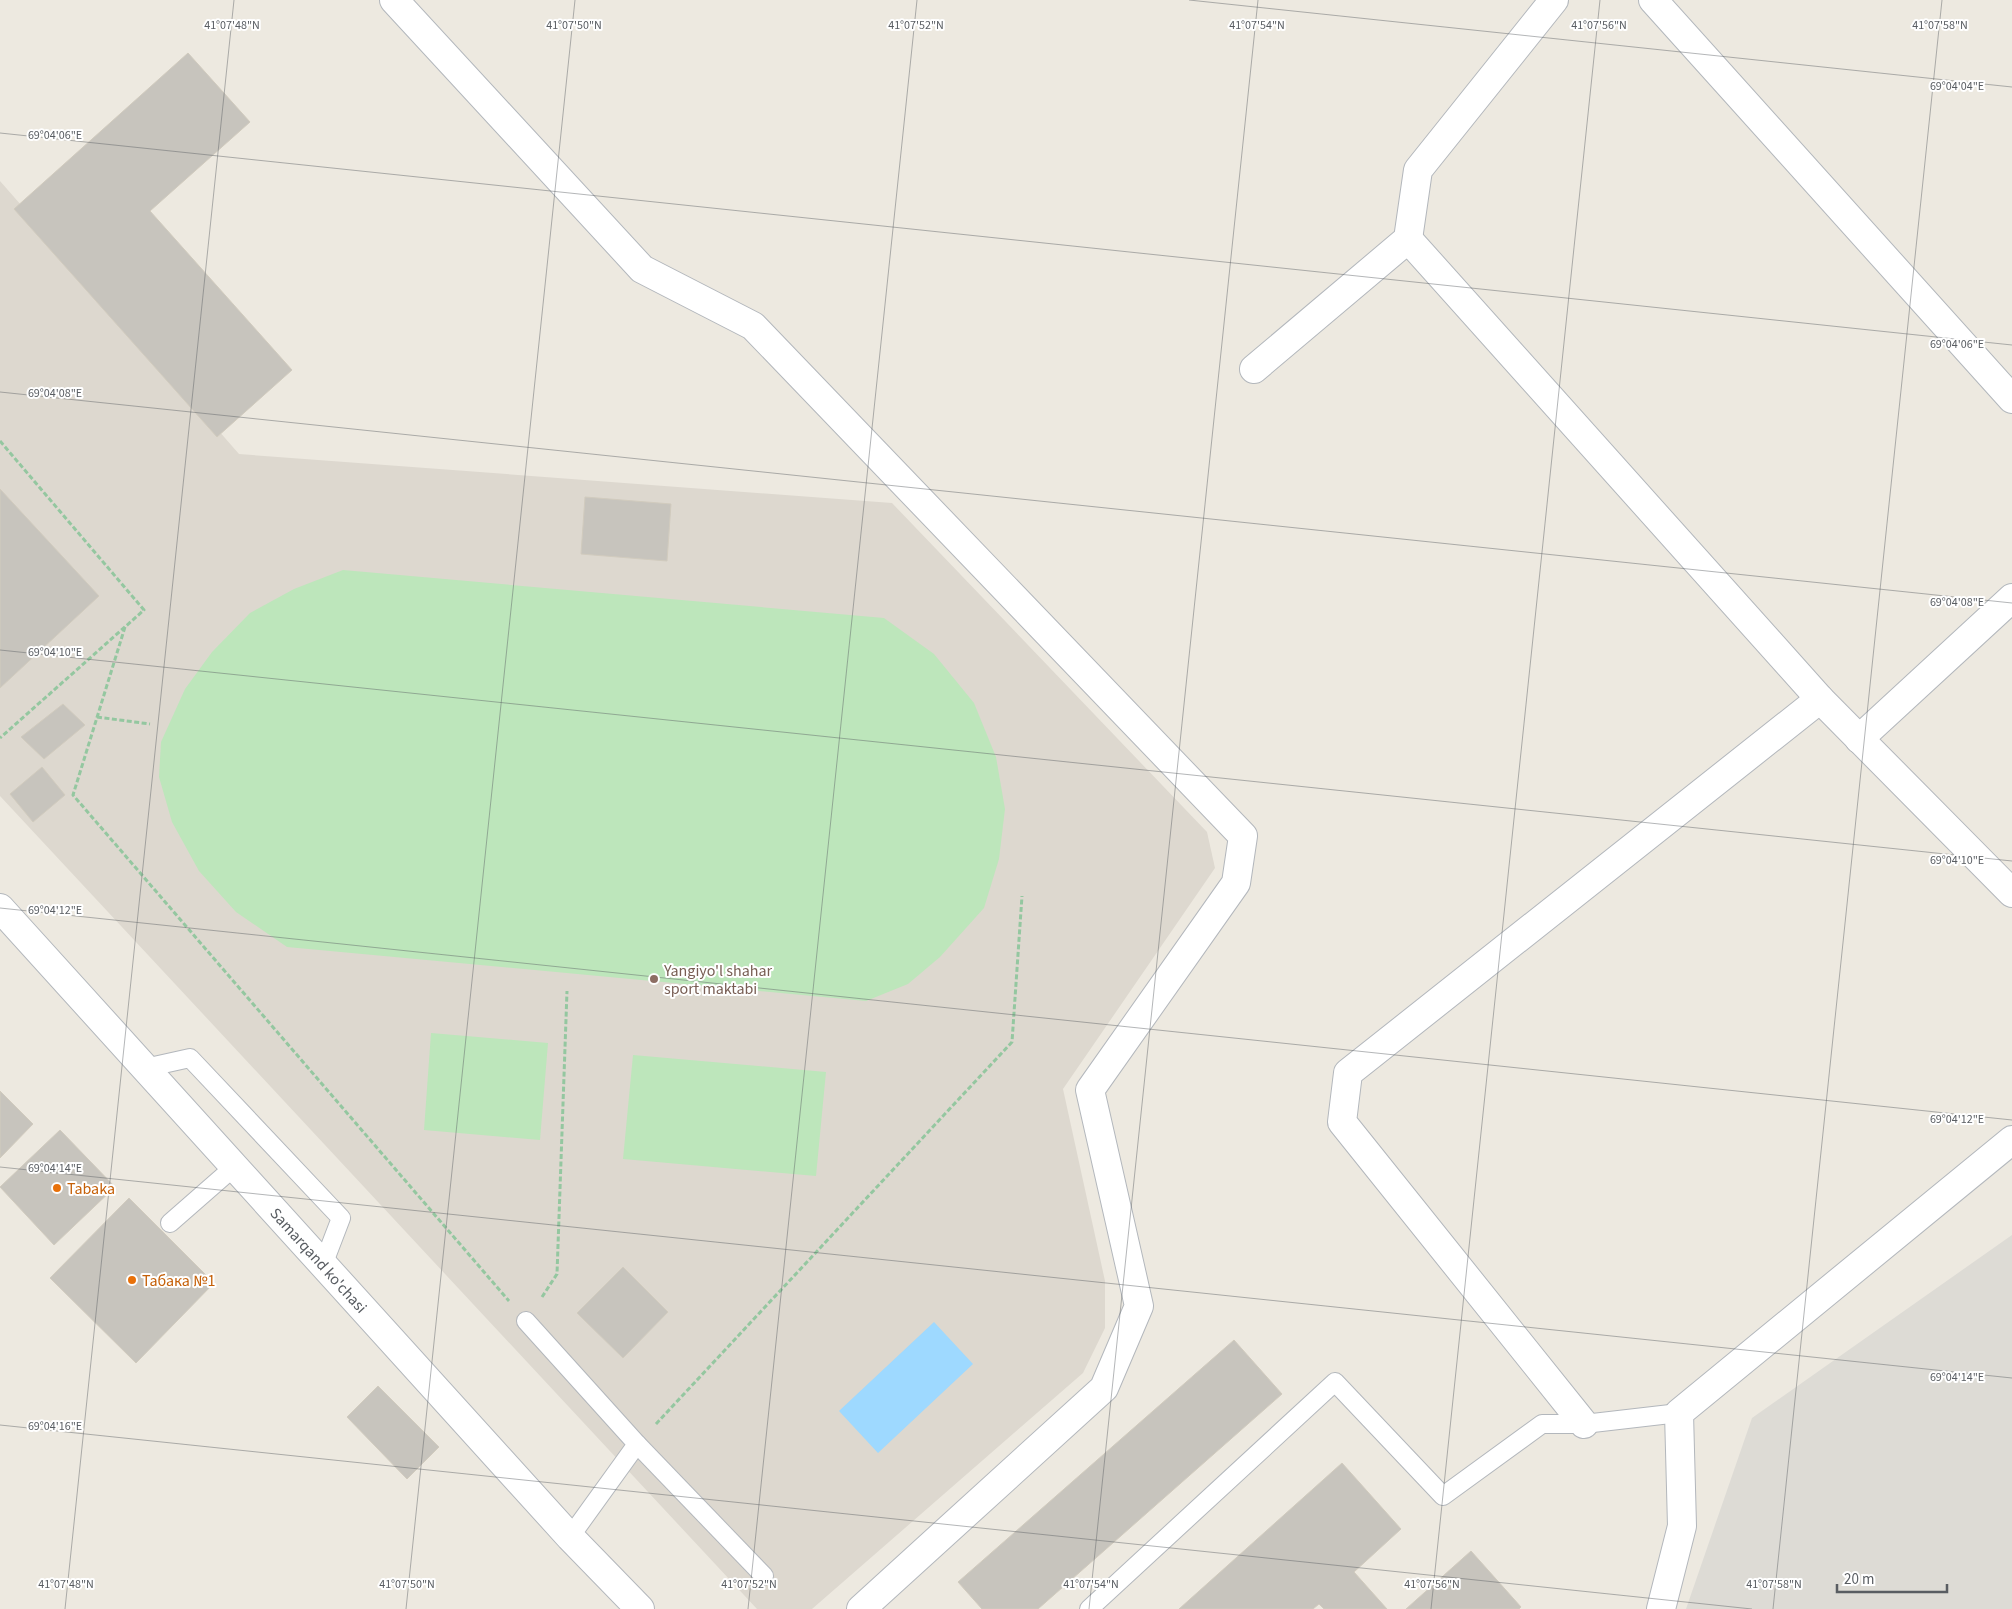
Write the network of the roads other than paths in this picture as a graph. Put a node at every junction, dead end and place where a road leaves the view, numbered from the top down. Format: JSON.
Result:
{"nodes":[{"id":1,"x":394,"y":0,"type":"edge"},
{"id":2,"x":1554,"y":0,"type":"edge"},
{"id":3,"x":1653,"y":0,"type":"edge"},
{"id":4,"x":1408,"y":239,"type":"junction"},
{"id":5,"x":1254,"y":369,"type":"dead end"},
{"id":6,"x":2012,"y":398,"type":"edge"},
{"id":7,"x":2012,"y":598,"type":"edge"},
{"id":8,"x":1820,"y":699,"type":"junction"},
{"id":9,"x":1859,"y":739,"type":"junction"},
{"id":10,"x":2012,"y":893,"type":"edge"},
{"id":11,"x":0,"y":908,"type":"edge"},
{"id":12,"x":145,"y":1068,"type":"junction"},
{"id":13,"x":2012,"y":1140,"type":"edge"},
{"id":14,"x":234,"y":1167,"type":"junction"},
{"id":15,"x":170,"y":1223,"type":"dead end"},
{"id":16,"x":323,"y":1265,"type":"junction"},
{"id":17,"x":526,"y":1320,"type":"road end"},
{"id":18,"x":1679,"y":1413,"type":"junction"},
{"id":19,"x":1584,"y":1424,"type":"junction"},
{"id":20,"x":637,"y":1444,"type":"junction"},
{"id":21,"x":570,"y":1537,"type":"junction"},
{"id":22,"x":764,"y":1576,"type":"dead end"},
{"id":23,"x":640,"y":1609,"type":"edge"},
{"id":24,"x":861,"y":1609,"type":"edge"},
{"id":25,"x":1089,"y":1609,"type":"edge"},
{"id":26,"x":1661,"y":1609,"type":"edge"}],
"edges":[{"from":1,"to":24,"type":"street"},
{"from":2,"to":4,"type":"street"},
{"from":3,"to":6,"type":"street"},
{"from":4,"to":5,"type":"street"},
{"from":4,"to":8,"type":"street"},
{"from":7,"to":9,"type":"street"},
{"from":8,"to":9,"type":"street"},
{"from":8,"to":19,"type":"street"},
{"from":9,"to":10,"type":"street"},
{"from":11,"to":12,"type":"street","name":"Samarqand ko'chasi"},
{"from":12,"to":14,"type":"street","name":"Samarqand ko'chasi"},
{"from":12,"to":16,"type":"lane"},
{"from":13,"to":18,"type":"street"},
{"from":14,"to":15,"type":"lane"},
{"from":14,"to":16,"type":"street","name":"Samarqand ko'chasi"},
{"from":16,"to":21,"type":"street","name":"Samarqand ko'chasi"},
{"from":17,"to":20,"type":"lane"},
{"from":18,"to":19,"type":"lane"},
{"from":18,"to":26,"type":"street"},
{"from":19,"to":25,"type":"lane"},
{"from":20,"to":21,"type":"lane"},
{"from":20,"to":22,"type":"lane"},
{"from":21,"to":23,"type":"street","name":"Samarqand ko'chasi"}]}
